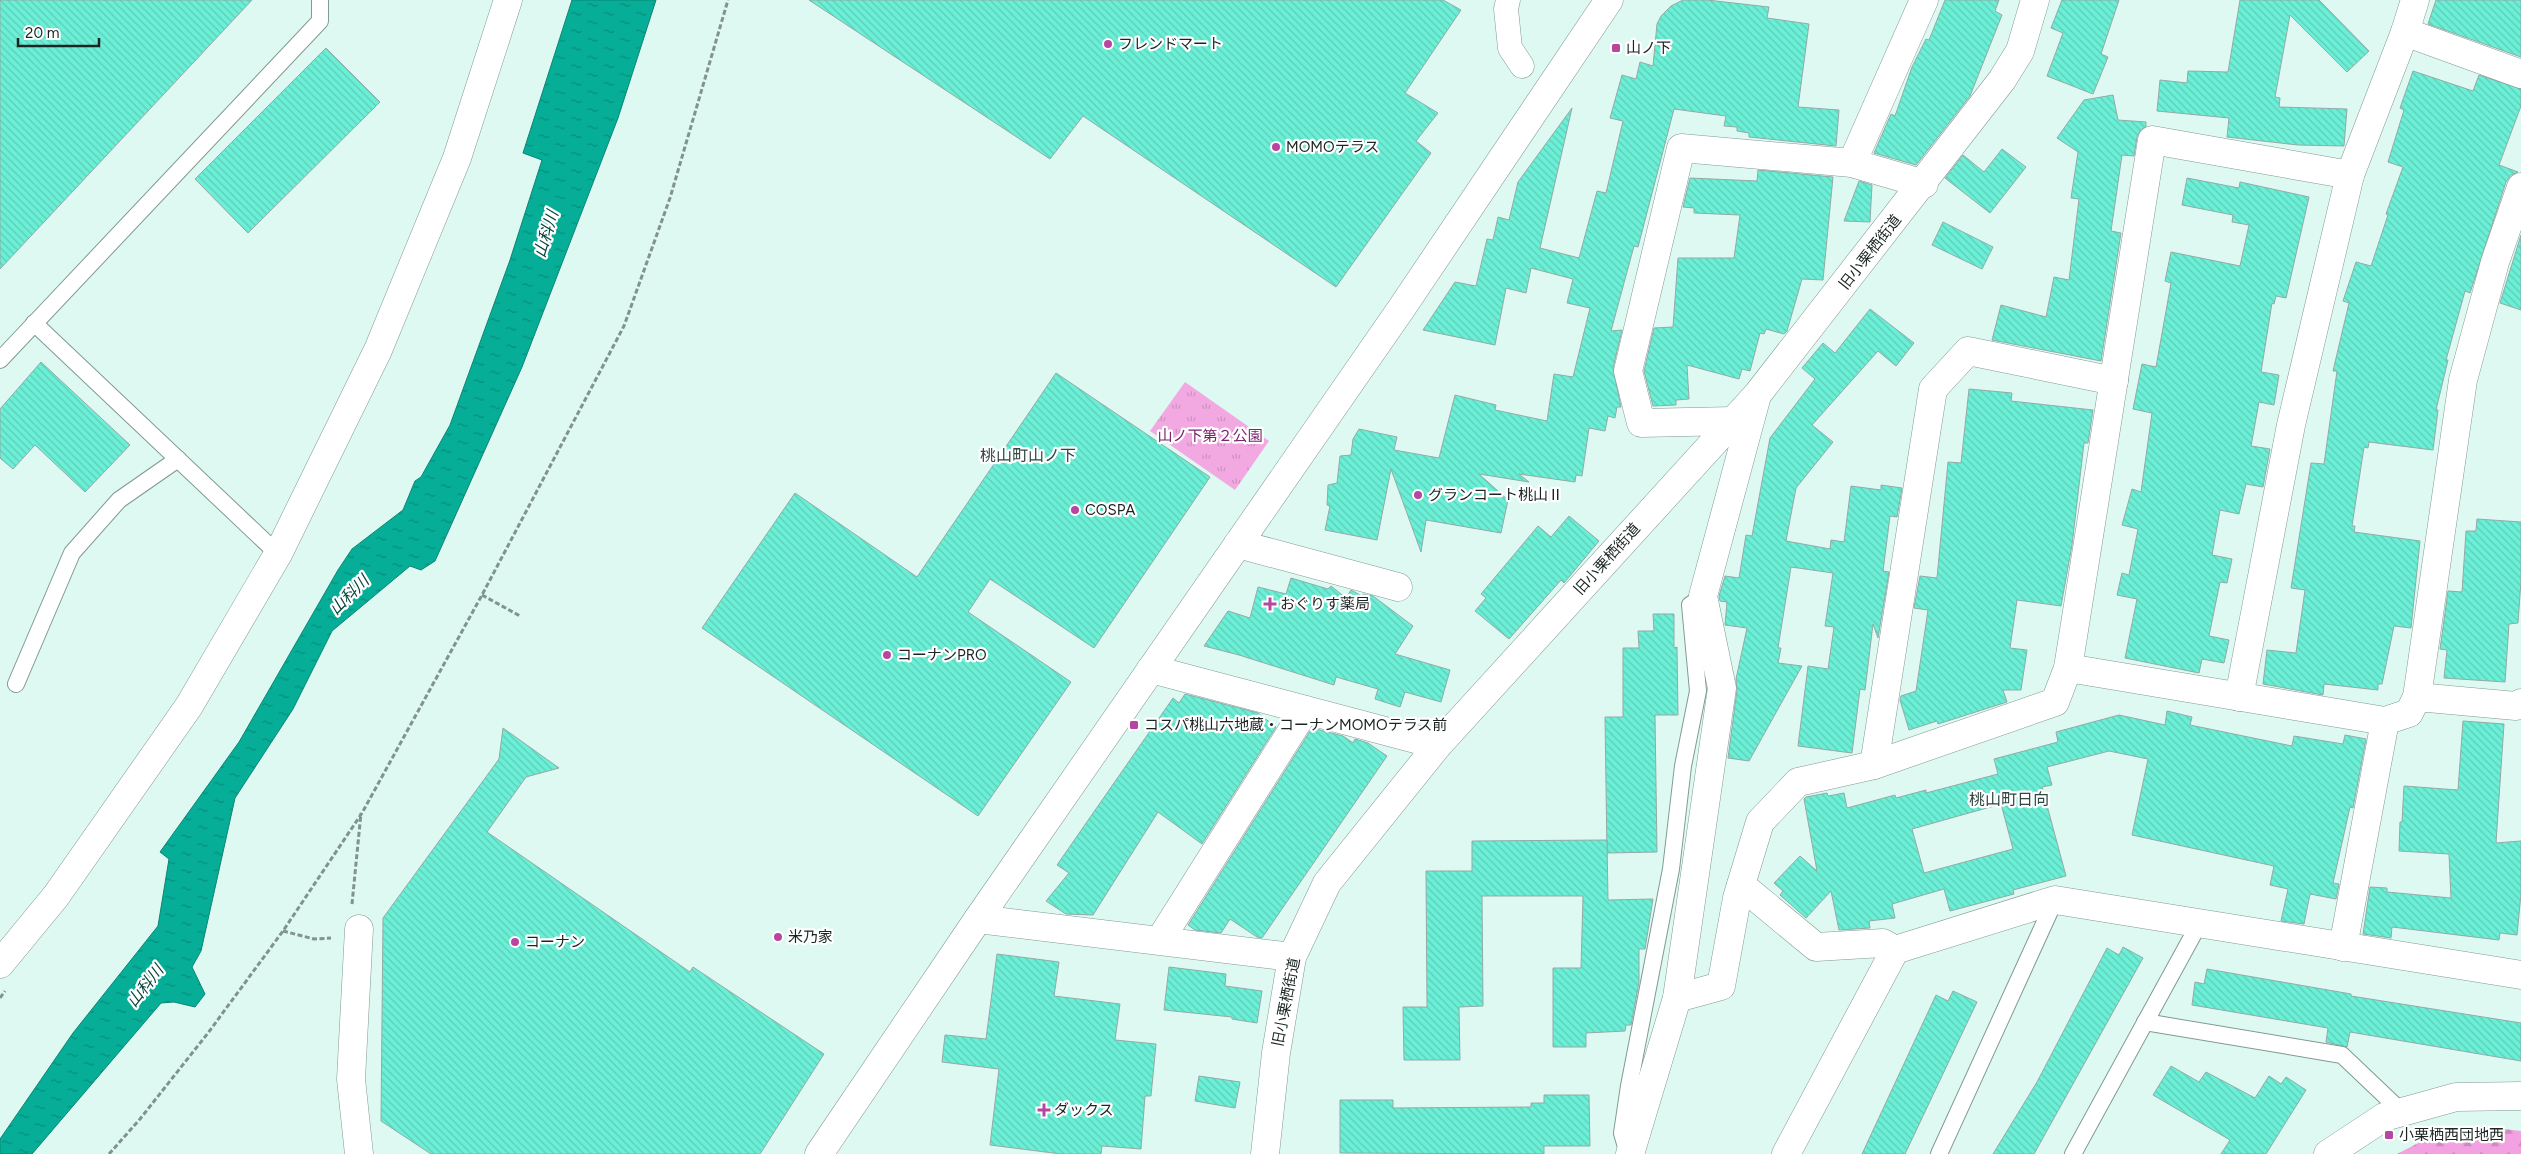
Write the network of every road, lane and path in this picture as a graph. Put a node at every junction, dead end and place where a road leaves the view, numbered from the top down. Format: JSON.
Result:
{"nodes":[{"id":1,"x":320,"y":0,"type":"edge"},
{"id":2,"x":508,"y":0,"type":"edge"},
{"id":3,"x":728,"y":0,"type":"edge"},
{"id":4,"x":1508,"y":0,"type":"edge"},
{"id":5,"x":1610,"y":0,"type":"edge"},
{"id":6,"x":1924,"y":0,"type":"edge"},
{"id":7,"x":2035,"y":0,"type":"edge"},
{"id":8,"x":2415,"y":0,"type":"edge"},
{"id":9,"x":2406,"y":32,"type":"junction"},
{"id":10,"x":1522,"y":66,"type":"dead end"},
{"id":11,"x":2521,"y":74,"type":"edge"},
{"id":12,"x":1852,"y":163,"type":"junction"},
{"id":13,"x":2350,"y":175,"type":"junction"},
{"id":14,"x":1924,"y":184,"type":"junction"},
{"id":15,"x":2521,"y":187,"type":"edge"},
{"id":16,"x":34,"y":323,"type":"junction"},
{"id":17,"x":0,"y":360,"type":"edge"},
{"id":18,"x":2114,"y":381,"type":"junction"},
{"id":19,"x":1757,"y":395,"type":"junction"},
{"id":20,"x":1733,"y":421,"type":"junction"},
{"id":21,"x":178,"y":459,"type":"junction"},
{"id":22,"x":1238,"y":544,"type":"junction"},
{"id":23,"x":278,"y":554,"type":"junction"},
{"id":24,"x":1398,"y":587,"type":"dead end"},
{"id":25,"x":482,"y":595,"type":"junction"},
{"id":26,"x":1703,"y":596,"type":"junction"},
{"id":27,"x":520,"y":616,"type":"dead end"},
{"id":28,"x":2068,"y":668,"type":"junction"},
{"id":29,"x":1151,"y":669,"type":"junction"},
{"id":30,"x":16,"y":684,"type":"dead end"},
{"id":31,"x":2239,"y":697,"type":"junction"},
{"id":32,"x":2417,"y":698,"type":"junction"},
{"id":33,"x":2521,"y":703,"type":"edge"},
{"id":34,"x":1305,"y":710,"type":"junction"},
{"id":35,"x":2385,"y":721,"type":"junction"},
{"id":36,"x":1438,"y":745,"type":"junction"},
{"id":37,"x":1874,"y":765,"type":"junction"},
{"id":38,"x":362,"y":813,"type":"junction"},
{"id":39,"x":1741,"y":884,"type":"junction"},
{"id":40,"x":2056,"y":900,"type":"junction"},
{"id":41,"x":978,"y":919,"type":"junction"},
{"id":42,"x":2200,"y":924,"type":"junction"},
{"id":43,"x":349,"y":926,"type":"junction"},
{"id":44,"x":283,"y":931,"type":"junction"},
{"id":45,"x":1160,"y":940,"type":"junction"},
{"id":46,"x":2343,"y":947,"type":"junction"},
{"id":47,"x":1895,"y":950,"type":"junction"},
{"id":48,"x":1292,"y":957,"type":"junction"},
{"id":49,"x":0,"y":964,"type":"edge"},
{"id":50,"x":2521,"y":975,"type":"edge"},
{"id":51,"x":1677,"y":998,"type":"junction"},
{"id":52,"x":2145,"y":1022,"type":"junction"},
{"id":53,"x":2521,"y":1096,"type":"edge"},
{"id":54,"x":2402,"y":1112,"type":"junction"},
{"id":55,"x":109,"y":1154,"type":"edge"},
{"id":56,"x":359,"y":1154,"type":"edge"},
{"id":57,"x":819,"y":1154,"type":"edge"},
{"id":58,"x":1265,"y":1154,"type":"edge"},
{"id":59,"x":1629,"y":1154,"type":"edge"},
{"id":60,"x":1786,"y":1154,"type":"edge"},
{"id":61,"x":1939,"y":1154,"type":"edge"},
{"id":62,"x":2073,"y":1154,"type":"edge"},
{"id":63,"x":2328,"y":1154,"type":"edge"}],
"edges":[{"from":1,"to":16,"type":"lane"},
{"from":2,"to":23,"type":"street"},
{"from":3,"to":25,"type":"path"},
{"from":4,"to":10,"type":"street"},
{"from":5,"to":22,"type":"street"},
{"from":6,"to":12,"type":"street"},
{"from":7,"to":14,"type":"street","name":"旧小栗栖街道"},
{"from":8,"to":9,"type":"street"},
{"from":9,"to":11,"type":"street"},
{"from":9,"to":13,"type":"street"},
{"from":12,"to":14,"type":"street"},
{"from":12,"to":20,"type":"street"},
{"from":13,"to":18,"type":"street"},
{"from":13,"to":31,"type":"street"},
{"from":14,"to":19,"type":"street","name":"旧小栗栖街道"},
{"from":15,"to":32,"type":"street"},
{"from":16,"to":17,"type":"lane"},
{"from":16,"to":21,"type":"lane"},
{"from":18,"to":28,"type":"street"},
{"from":18,"to":37,"type":"street"},
{"from":19,"to":20,"type":"street","name":"旧小栗栖街道"},
{"from":19,"to":26,"type":"street"},
{"from":20,"to":36,"type":"street","name":"旧小栗栖街道"},
{"from":21,"to":23,"type":"lane"},
{"from":21,"to":30,"type":"lane"},
{"from":22,"to":24,"type":"street"},
{"from":22,"to":29,"type":"street"},
{"from":23,"to":49,"type":"street"},
{"from":25,"to":27,"type":"path"},
{"from":25,"to":38,"type":"path"},
{"from":26,"to":51,"type":"street"},
{"from":26,"to":59,"type":"lane"},
{"from":28,"to":31,"type":"street"},
{"from":28,"to":37,"type":"street"},
{"from":29,"to":34,"type":"street"},
{"from":29,"to":41,"type":"street"},
{"from":31,"to":35,"type":"street"},
{"from":32,"to":33,"type":"street"},
{"from":32,"to":35,"type":"street"},
{"from":34,"to":36,"type":"street"},
{"from":34,"to":45,"type":"street"},
{"from":35,"to":46,"type":"street"},
{"from":36,"to":48,"type":"street","name":"旧小栗栖街道"},
{"from":37,"to":39,"type":"street"},
{"from":38,"to":43,"type":"path"},
{"from":38,"to":44,"type":"path"},
{"from":39,"to":47,"type":"street"},
{"from":39,"to":51,"type":"street"},
{"from":40,"to":42,"type":"street"},
{"from":40,"to":47,"type":"street"},
{"from":40,"to":61,"type":"lane"},
{"from":41,"to":45,"type":"street"},
{"from":41,"to":57,"type":"street"},
{"from":42,"to":46,"type":"street"},
{"from":42,"to":52,"type":"lane"},
{"from":43,"to":44,"type":"path"},
{"from":43,"to":56,"type":"street"},
{"from":44,"to":55,"type":"path"},
{"from":45,"to":48,"type":"street"},
{"from":46,"to":50,"type":"street"},
{"from":47,"to":60,"type":"street"},
{"from":48,"to":58,"type":"street","name":"旧小栗栖街道"},
{"from":51,"to":59,"type":"street"},
{"from":52,"to":54,"type":"lane"},
{"from":52,"to":62,"type":"lane"},
{"from":53,"to":54,"type":"street"},
{"from":54,"to":63,"type":"street"}]}
